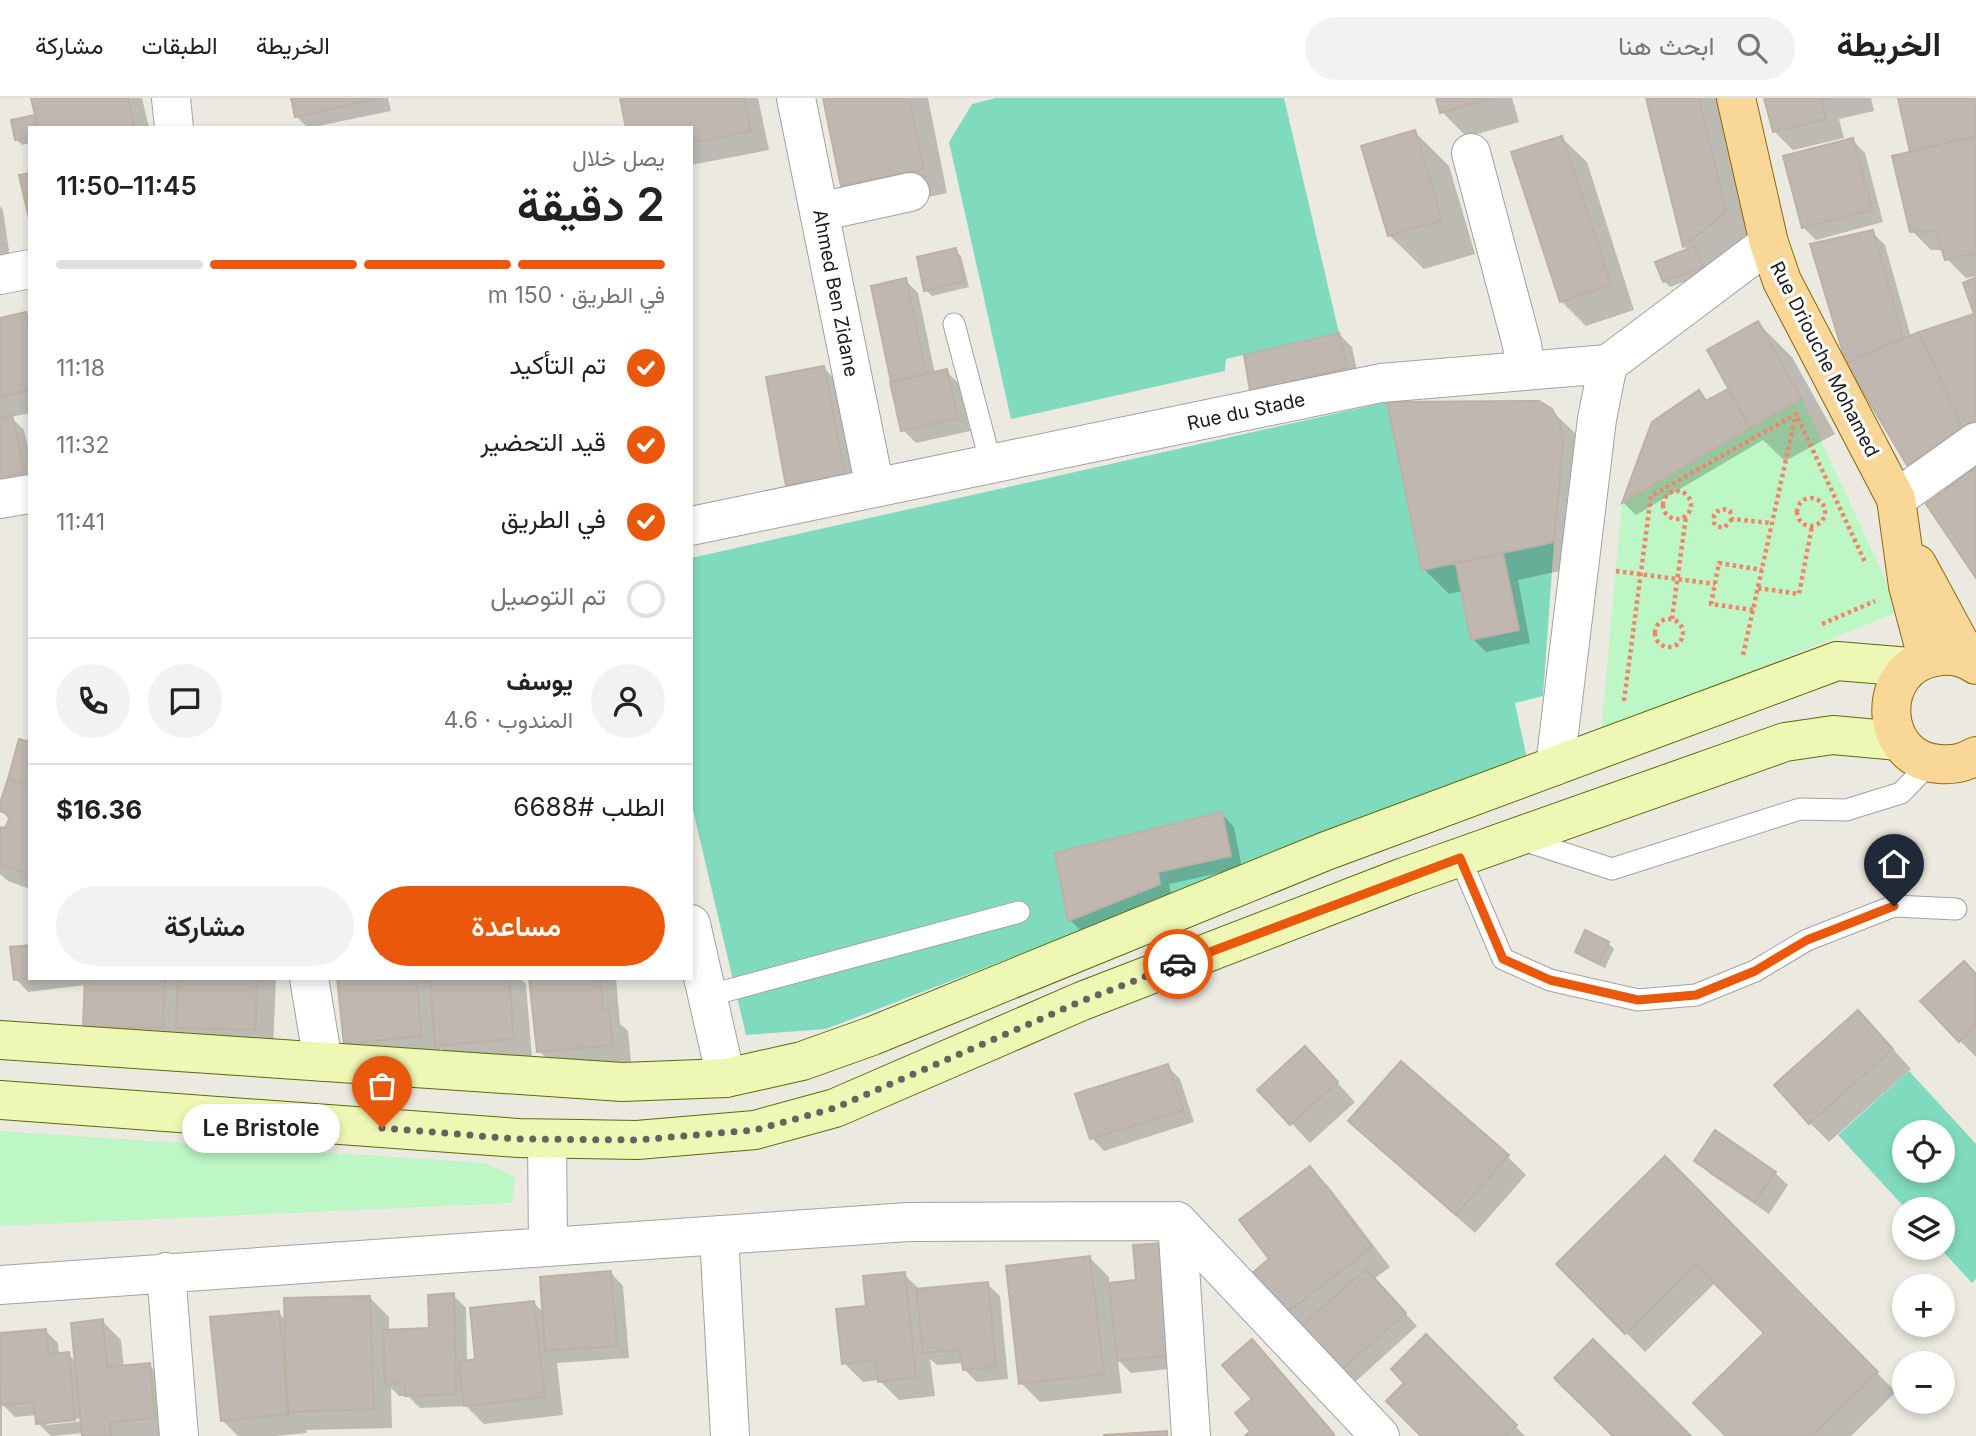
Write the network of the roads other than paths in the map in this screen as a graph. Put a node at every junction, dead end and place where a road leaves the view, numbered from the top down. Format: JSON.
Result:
{"nodes":[{"id":1,"x":171,"y":98,"type":"edge"},
{"id":2,"x":796,"y":98,"type":"edge"},
{"id":3,"x":1736,"y":98,"type":"edge"},
{"id":4,"x":174,"y":126,"type":"edge"},
{"id":5,"x":1471,"y":153,"type":"dead end"},
{"id":6,"x":909,"y":192,"type":"dead end"},
{"id":7,"x":819,"y":212,"type":"junction"},
{"id":8,"x":1769,"y":243,"type":"junction"},
{"id":9,"x":28,"y":269,"type":"edge"},
{"id":10,"x":0,"y":275,"type":"edge"},
{"id":11,"x":954,"y":324,"type":"dead end"},
{"id":12,"x":1608,"y":364,"type":"junction"},
{"id":13,"x":1526,"y":371,"type":"junction"},
{"id":14,"x":1976,"y":442,"type":"edge"},
{"id":15,"x":991,"y":464,"type":"junction"},
{"id":16,"x":875,"y":488,"type":"junction"},
{"id":17,"x":28,"y":494,"type":"edge"},
{"id":18,"x":0,"y":499,"type":"edge"},
{"id":19,"x":1899,"y":517,"type":"junction"},
{"id":20,"x":693,"y":526,"type":"edge"},
{"id":21,"x":1972,"y":662,"type":"edge"},
{"id":22,"x":1918,"y":663,"type":"junction"},
{"id":23,"x":1899,"y":741,"type":"junction"},
{"id":24,"x":1975,"y":758,"type":"edge"},
{"id":25,"x":1930,"y":763,"type":"junction"},
{"id":26,"x":1555,"y":766,"type":"junction"},
{"id":27,"x":1516,"y":838,"type":"junction"},
{"id":28,"x":1460,"y":858,"type":"junction"},
{"id":29,"x":1955,"y":909,"type":"dead end"},
{"id":30,"x":1019,"y":912,"type":"dead end"},
{"id":31,"x":693,"y":933,"type":"edge"},
{"id":32,"x":309,"y":980,"type":"edge"},
{"id":33,"x":707,"y":996,"type":"junction"},
{"id":34,"x":0,"y":1040,"type":"edge"},
{"id":35,"x":323,"y":1062,"type":"junction"},
{"id":36,"x":726,"y":1078,"type":"junction"},
{"id":37,"x":0,"y":1100,"type":"edge"},
{"id":38,"x":547,"y":1139,"type":"junction"},
{"id":39,"x":1177,"y":1221,"type":"junction"},
{"id":40,"x":719,"y":1235,"type":"junction"},
{"id":41,"x":548,"y":1246,"type":"junction"},
{"id":42,"x":166,"y":1272,"type":"junction"},
{"id":43,"x":0,"y":1284,"type":"edge"},
{"id":44,"x":179,"y":1436,"type":"edge"},
{"id":45,"x":730,"y":1436,"type":"edge"},
{"id":46,"x":1191,"y":1436,"type":"edge"},
{"id":47,"x":1380,"y":1436,"type":"edge"}],
"edges":[{"from":1,"to":4,"type":"street"},
{"from":2,"to":7,"type":"street","name":"Ahmed Ben Zidane"},
{"from":3,"to":8,"type":"main road","name":"Rue Driouche Mohamed"},
{"from":5,"to":13,"type":"street"},
{"from":6,"to":7,"type":"street"},
{"from":7,"to":16,"type":"street","name":"Ahmed Ben Zidane"},
{"from":8,"to":12,"type":"street"},
{"from":8,"to":19,"type":"main road","name":"Rue Driouche Mohamed"},
{"from":9,"to":10,"type":"street"},
{"from":11,"to":15,"type":"lane"},
{"from":12,"to":13,"type":"street","name":"Rue du Stade"},
{"from":12,"to":26,"type":"street"},
{"from":13,"to":15,"type":"street","name":"Rue du Stade"},
{"from":14,"to":19,"type":"street"},
{"from":15,"to":16,"type":"street","name":"Rue du Stade"},
{"from":16,"to":20,"type":"street","name":"Rue du Stade"},
{"from":17,"to":18,"type":"street"},
{"from":19,"to":21,"type":"main road","name":"Rue Driouche Mohamed"},
{"from":19,"to":22,"type":"main road"},
{"from":21,"to":22,"type":"main road"},
{"from":22,"to":23,"type":"main road"},
{"from":22,"to":26,"type":"main road"},
{"from":23,"to":25,"type":"main road"},
{"from":23,"to":27,"type":"main road"},
{"from":24,"to":25,"type":"main road"},
{"from":25,"to":27,"type":"lane"},
{"from":26,"to":36,"type":"main road"},
{"from":27,"to":28,"type":"main road"},
{"from":28,"to":29,"type":"lane"},
{"from":28,"to":38,"type":"main road"},
{"from":30,"to":33,"type":"lane"},
{"from":31,"to":33,"type":"street"},
{"from":32,"to":35,"type":"street"},
{"from":33,"to":36,"type":"street"},
{"from":34,"to":35,"type":"main road"},
{"from":35,"to":36,"type":"main road"},
{"from":37,"to":38,"type":"main road"},
{"from":38,"to":41,"type":"street"},
{"from":39,"to":40,"type":"street"},
{"from":39,"to":46,"type":"street"},
{"from":39,"to":47,"type":"street"},
{"from":40,"to":41,"type":"street"},
{"from":40,"to":45,"type":"street"},
{"from":41,"to":42,"type":"street"},
{"from":42,"to":43,"type":"street"},
{"from":42,"to":44,"type":"street"}]}
